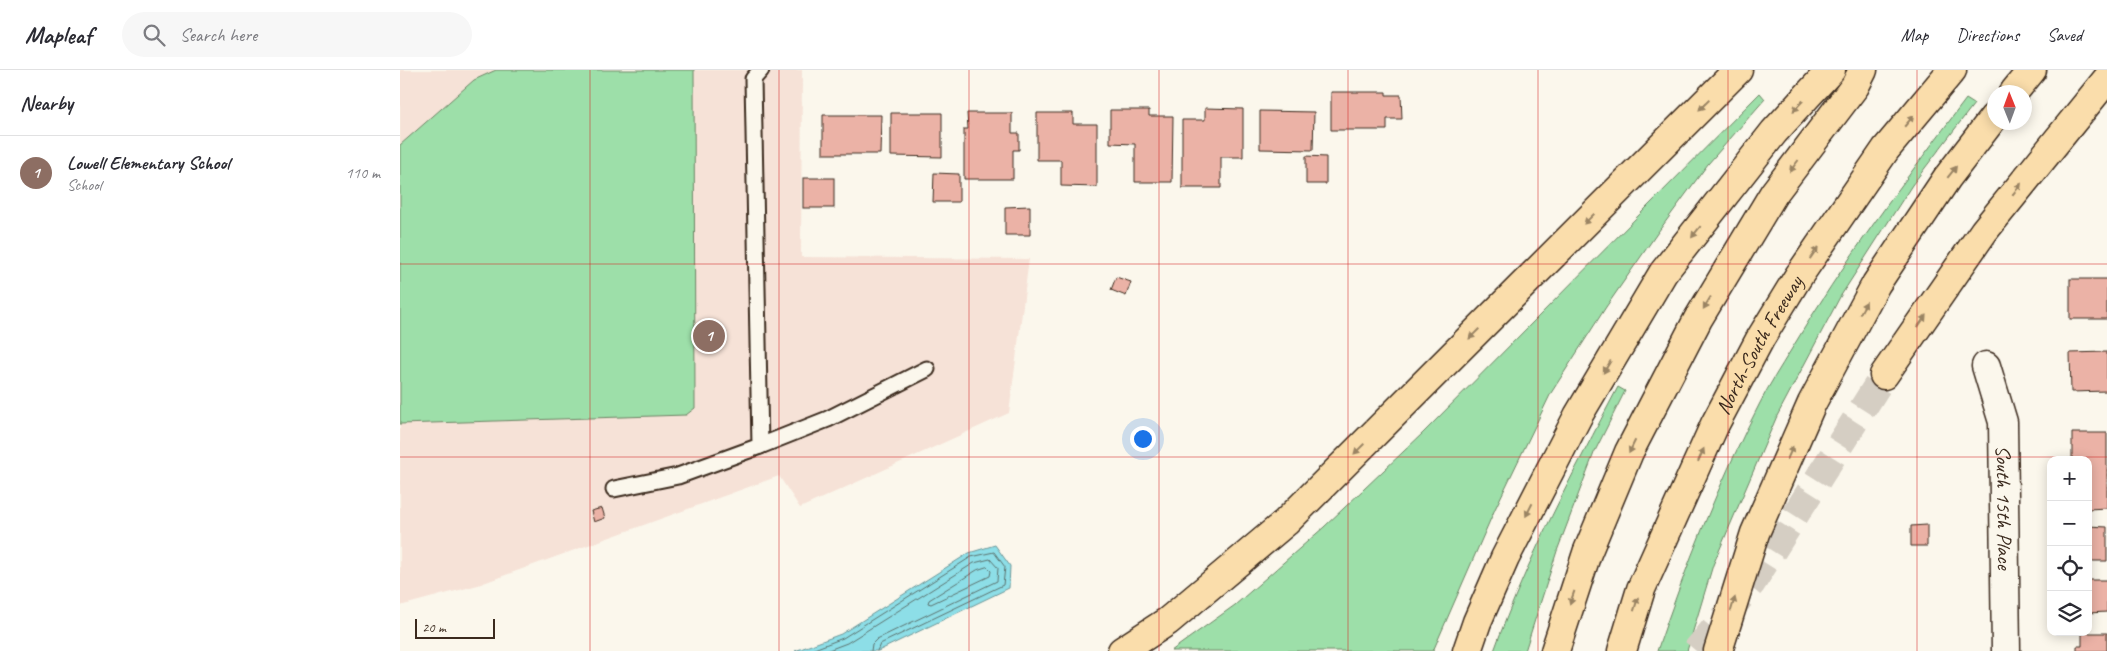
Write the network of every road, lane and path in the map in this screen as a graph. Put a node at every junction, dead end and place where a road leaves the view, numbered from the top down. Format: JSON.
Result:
{"nodes":[{"id":1,"x":761,"y":70,"type":"edge"},
{"id":2,"x":1738,"y":70,"type":"edge"},
{"id":3,"x":1831,"y":70,"type":"edge"},
{"id":4,"x":1863,"y":70,"type":"edge"},
{"id":5,"x":1952,"y":70,"type":"edge"},
{"id":6,"x":2032,"y":70,"type":"edge"},
{"id":7,"x":2107,"y":79,"type":"edge"},
{"id":8,"x":2020,"y":85,"type":"edge"},
{"id":9,"x":1987,"y":126,"type":"edge"},
{"id":10,"x":1986,"y":366,"type":"dead end"},
{"id":11,"x":927,"y":369,"type":"dead end"},
{"id":12,"x":1884,"y":375,"type":"tunnel mouth"},
{"id":13,"x":760,"y":446,"type":"junction"},
{"id":14,"x":614,"y":489,"type":"dead end"},
{"id":15,"x":1122,"y":651,"type":"edge"},
{"id":16,"x":1467,"y":651,"type":"edge"},
{"id":17,"x":1556,"y":651,"type":"edge"},
{"id":18,"x":1622,"y":651,"type":"edge"},
{"id":19,"x":1718,"y":651,"type":"edge"},
{"id":20,"x":2006,"y":651,"type":"edge"}],
"edges":[{"from":1,"to":13,"type":"lane"},
{"from":2,"to":15,"type":"highway","one_way":true},
{"from":3,"to":16,"type":"highway","one_way":true},
{"from":4,"to":17,"type":"highway","one_way":true},
{"from":18,"to":5,"type":"highway","name":"North-South Freeway","one_way":true},
{"from":6,"to":8,"type":"highway"},
{"from":12,"to":7,"type":"highway","one_way":true},
{"from":19,"to":9,"type":"highway","one_way":true},
{"from":10,"to":20,"type":"street","name":"South 15th Place"},
{"from":11,"to":13,"type":"lane"},
{"from":13,"to":14,"type":"lane"}]}
